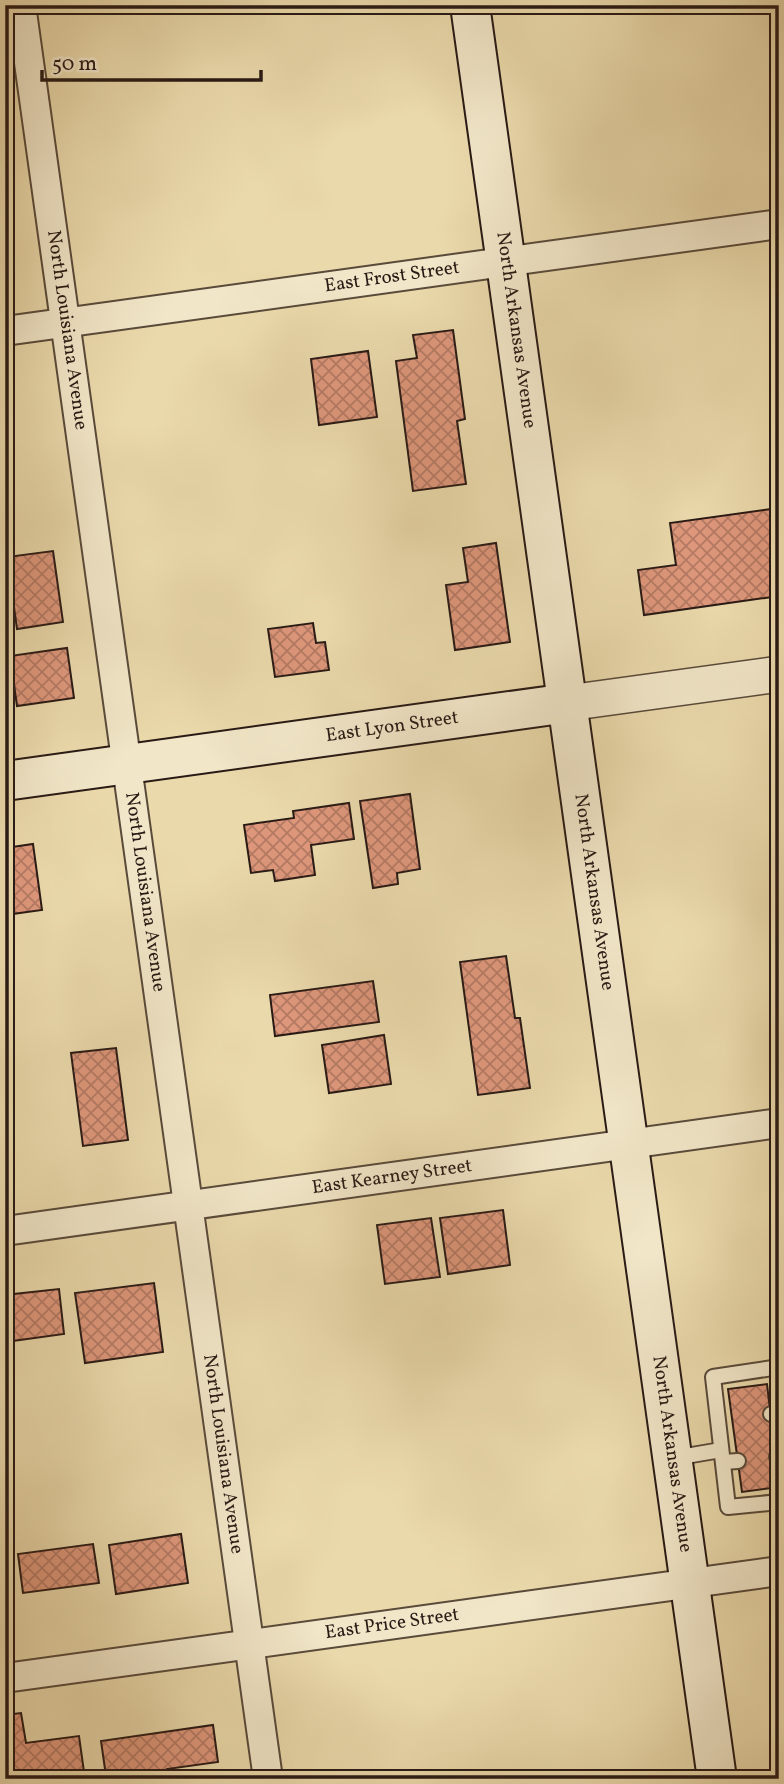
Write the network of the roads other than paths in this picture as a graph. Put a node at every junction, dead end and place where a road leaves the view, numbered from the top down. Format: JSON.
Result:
{"nodes":[{"id":1,"x":21,"y":5,"type":"edge"},
{"id":2,"x":470,"y":5,"type":"edge"},
{"id":3,"x":779,"y":224,"type":"edge"},
{"id":4,"x":506,"y":261,"type":"junction"},
{"id":5,"x":66,"y":322,"type":"junction"},
{"id":6,"x":5,"y":331,"type":"edge"},
{"id":7,"x":779,"y":674,"type":"edge"},
{"id":8,"x":568,"y":703,"type":"junction"},
{"id":9,"x":127,"y":764,"type":"junction"},
{"id":10,"x":5,"y":781,"type":"edge"},
{"id":11,"x":779,"y":1123,"type":"edge"},
{"id":12,"x":629,"y":1144,"type":"junction"},
{"id":13,"x":189,"y":1205,"type":"junction"},
{"id":14,"x":5,"y":1231,"type":"edge"},
{"id":15,"x":779,"y":1367,"type":"edge"},
{"id":16,"x":722,"y":1456,"type":"junction"},
{"id":17,"x":672,"y":1458,"type":"junction"},
{"id":18,"x":738,"y":1461,"type":"dead end"},
{"id":19,"x":779,"y":1502,"type":"edge"},
{"id":20,"x":779,"y":1571,"type":"edge"},
{"id":21,"x":690,"y":1583,"type":"junction"},
{"id":22,"x":249,"y":1644,"type":"junction"},
{"id":23,"x":5,"y":1678,"type":"edge"},
{"id":24,"x":268,"y":1779,"type":"edge"},
{"id":25,"x":717,"y":1779,"type":"edge"}],
"edges":[{"from":1,"to":5,"type":"street","name":"North Louisiana Avenue"},
{"from":2,"to":4,"type":"main road","name":"North Arkansas Avenue"},
{"from":3,"to":4,"type":"street","name":"East Frost Street"},
{"from":4,"to":5,"type":"street","name":"East Frost Street"},
{"from":4,"to":8,"type":"main road","name":"North Arkansas Avenue"},
{"from":5,"to":6,"type":"street","name":"East Frost Street"},
{"from":5,"to":9,"type":"street","name":"North Louisiana Avenue"},
{"from":7,"to":8,"type":"street","name":"East Lyon Street"},
{"from":8,"to":9,"type":"main road","name":"East Lyon Street"},
{"from":8,"to":12,"type":"main road","name":"North Arkansas Avenue"},
{"from":9,"to":10,"type":"main road","name":"East Lyon Street"},
{"from":9,"to":13,"type":"street","name":"North Louisiana Avenue"},
{"from":11,"to":12,"type":"street","name":"East Kearney Street"},
{"from":12,"to":13,"type":"street","name":"East Kearney Street"},
{"from":12,"to":17,"type":"main road","name":"North Arkansas Avenue"},
{"from":13,"to":14,"type":"street","name":"East Kearney Street"},
{"from":13,"to":22,"type":"street","name":"North Louisiana Avenue"},
{"from":15,"to":16,"type":"lane"},
{"from":16,"to":17,"type":"lane"},
{"from":16,"to":18,"type":"lane"},
{"from":16,"to":19,"type":"lane"},
{"from":17,"to":21,"type":"main road","name":"North Arkansas Avenue"},
{"from":20,"to":21,"type":"street","name":"East Price Street"},
{"from":21,"to":22,"type":"street","name":"East Price Street"},
{"from":21,"to":25,"type":"main road","name":"North Arkansas Avenue"},
{"from":22,"to":23,"type":"street","name":"East Price Street"},
{"from":22,"to":24,"type":"street","name":"North Louisiana Avenue"}]}
